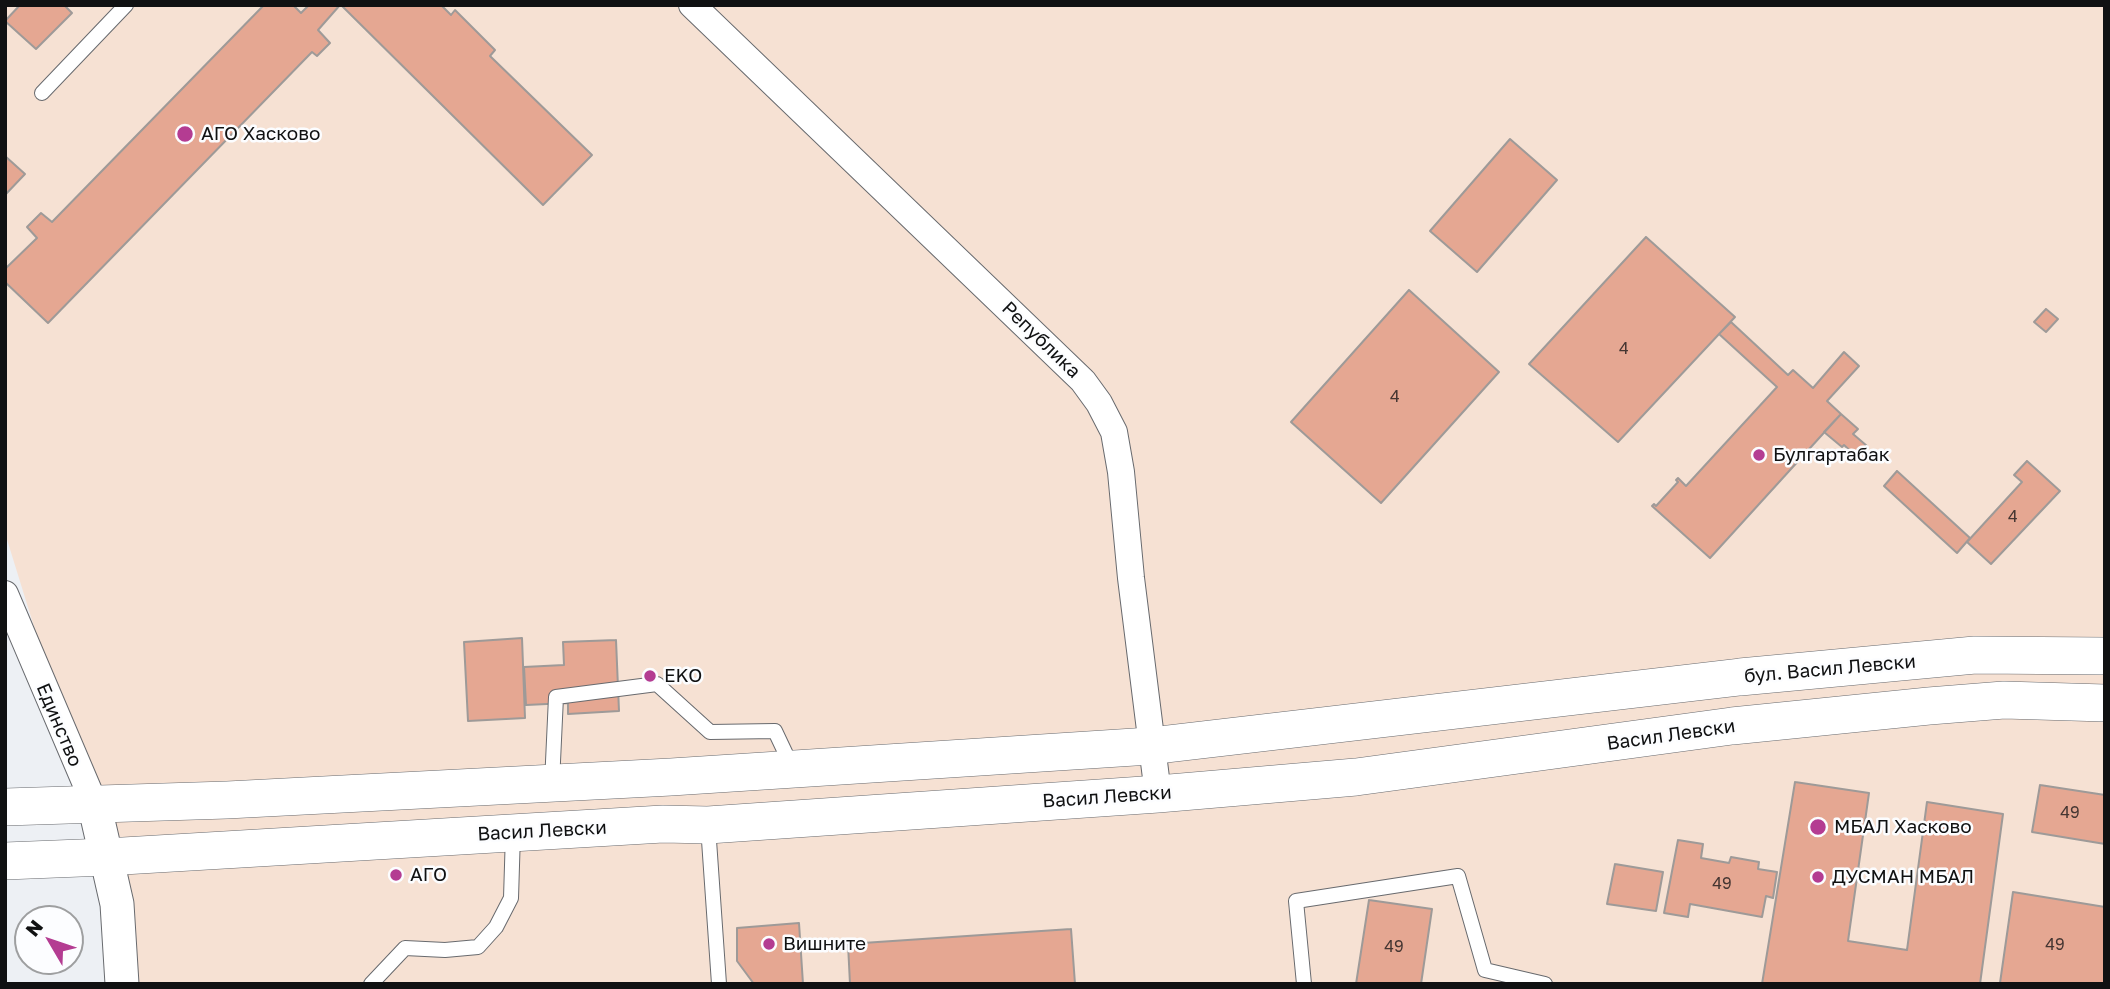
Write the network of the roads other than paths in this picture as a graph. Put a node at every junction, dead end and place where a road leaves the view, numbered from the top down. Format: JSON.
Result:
{"nodes":[{"id":1,"x":126,"y":5,"type":"edge"},
{"id":2,"x":692,"y":5,"type":"edge"},
{"id":3,"x":42,"y":93,"type":"dead end"},
{"id":4,"x":5,"y":594,"type":"edge"},
{"id":5,"x":2105,"y":656,"type":"edge"},
{"id":6,"x":2105,"y":703,"type":"edge"},
{"id":7,"x":1150,"y":746,"type":"junction"},
{"id":8,"x":792,"y":768,"type":"junction"},
{"id":9,"x":552,"y":783,"type":"junction"},
{"id":10,"x":1158,"y":794,"type":"junction"},
{"id":11,"x":94,"y":803,"type":"junction"},
{"id":12,"x":5,"y":807,"type":"edge"},
{"id":13,"x":708,"y":825,"type":"junction"},
{"id":14,"x":513,"y":833,"type":"junction"},
{"id":15,"x":106,"y":857,"type":"junction"},
{"id":16,"x":5,"y":861,"type":"edge"},
{"id":17,"x":122,"y":984,"type":"edge"},
{"id":18,"x":371,"y":984,"type":"edge"},
{"id":19,"x":719,"y":984,"type":"edge"},
{"id":20,"x":1304,"y":984,"type":"edge"},
{"id":21,"x":1545,"y":984,"type":"edge"}],
"edges":[{"from":1,"to":3,"type":"lane"},
{"from":2,"to":7,"type":"street","name":"Република"},
{"from":4,"to":11,"type":"street","name":"Единство"},
{"from":5,"to":7,"type":"main road","name":"бул. Васил Левски"},
{"from":6,"to":10,"type":"main road","name":"Васил Левски"},
{"from":7,"to":8,"type":"main road"},
{"from":7,"to":10,"type":"street","name":"Република"},
{"from":8,"to":9,"type":"main road"},
{"from":8,"to":9,"type":"lane"},
{"from":9,"to":11,"type":"main road"},
{"from":10,"to":13,"type":"main road","name":"Васил Левски"},
{"from":11,"to":12,"type":"main road"},
{"from":11,"to":15,"type":"street","name":"Единство"},
{"from":13,"to":14,"type":"main road","name":"Васил Левски"},
{"from":13,"to":19,"type":"lane"},
{"from":14,"to":15,"type":"main road","name":"Васил Левски"},
{"from":14,"to":18,"type":"lane"},
{"from":15,"to":16,"type":"main road"},
{"from":15,"to":17,"type":"street","name":"Единство"},
{"from":20,"to":21,"type":"lane"}]}
